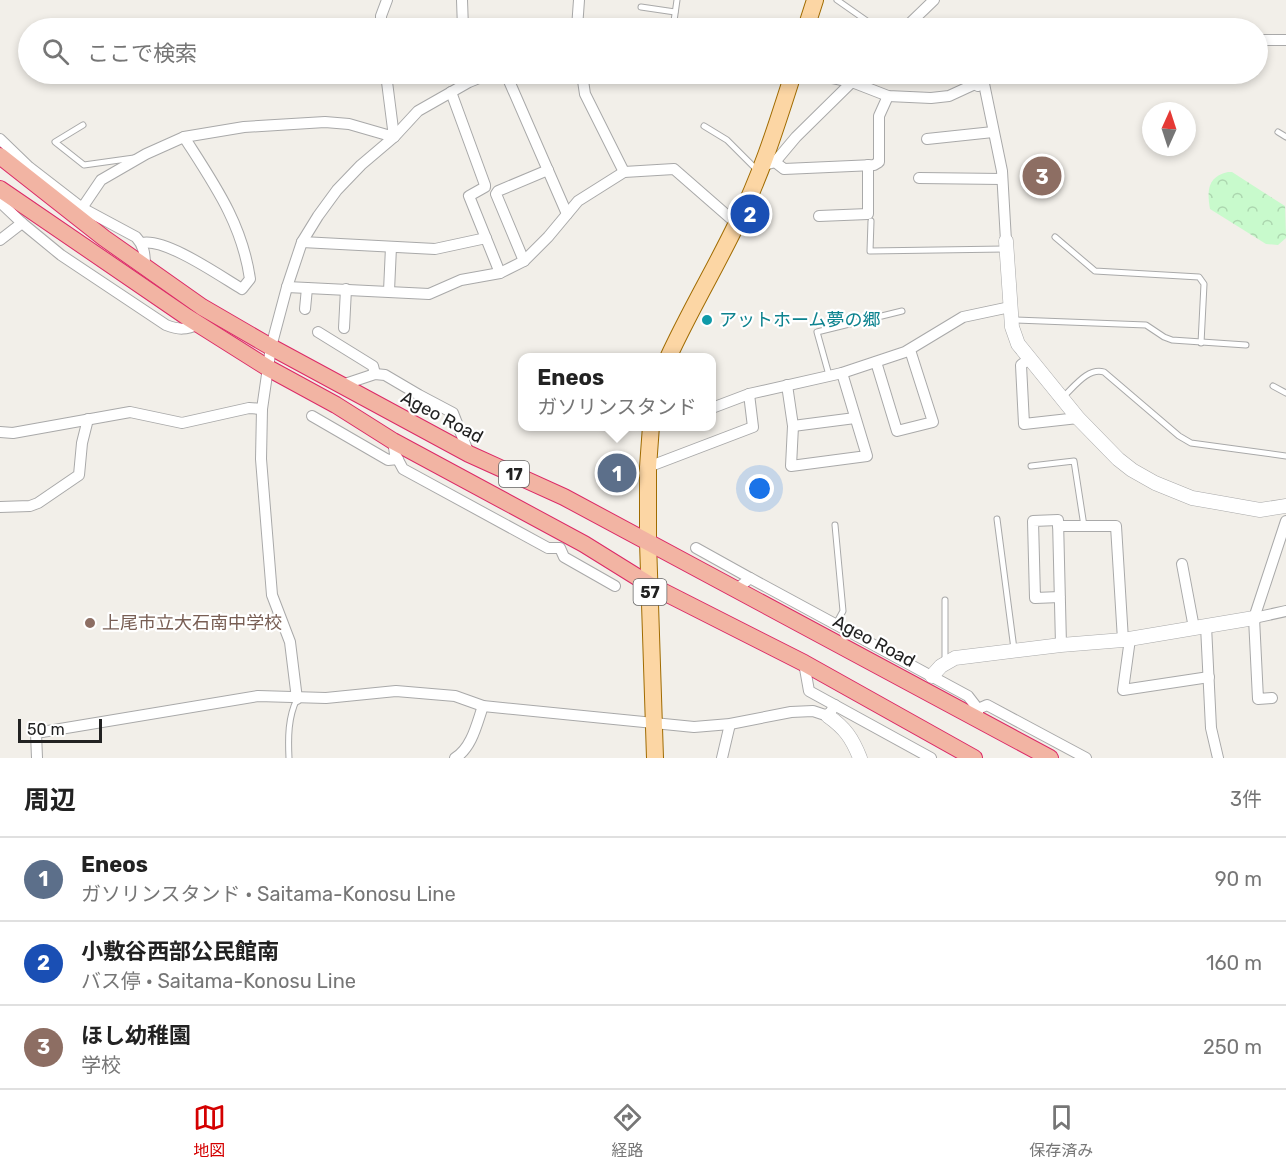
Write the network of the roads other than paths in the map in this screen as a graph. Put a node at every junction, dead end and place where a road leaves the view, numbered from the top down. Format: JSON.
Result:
{"nodes":[{"id":1,"x":387,"y":0,"type":"edge"},
{"id":2,"x":462,"y":0,"type":"edge"},
{"id":3,"x":579,"y":0,"type":"edge"},
{"id":4,"x":676,"y":0,"type":"edge"},
{"id":5,"x":815,"y":0,"type":"edge"},
{"id":6,"x":837,"y":0,"type":"edge"},
{"id":7,"x":934,"y":0,"type":"edge"},
{"id":8,"x":641,"y":7,"type":"dead end"},
{"id":9,"x":675,"y":12,"type":"junction"},
{"id":10,"x":381,"y":18,"type":"edge"},
{"id":11,"x":463,"y":18,"type":"edge"},
{"id":12,"x":578,"y":18,"type":"edge"},
{"id":13,"x":674,"y":18,"type":"edge"},
{"id":14,"x":809,"y":18,"type":"edge"},
{"id":15,"x":863,"y":18,"type":"edge"},
{"id":16,"x":915,"y":18,"type":"edge"},
{"id":17,"x":1268,"y":40,"type":"edge"},
{"id":18,"x":1286,"y":40,"type":"edge"},
{"id":19,"x":387,"y":84,"type":"edge"},
{"id":20,"x":460,"y":84,"type":"edge"},
{"id":21,"x":510,"y":84,"type":"edge"},
{"id":22,"x":584,"y":84,"type":"edge"},
{"id":23,"x":790,"y":84,"type":"edge"},
{"id":24,"x":850,"y":84,"type":"edge"},
{"id":25,"x":857,"y":84,"type":"edge"},
{"id":26,"x":973,"y":84,"type":"edge"},
{"id":27,"x":980,"y":84,"type":"edge"},
{"id":28,"x":979,"y":87,"type":"junction"},
{"id":29,"x":451,"y":92,"type":"junction"},
{"id":30,"x":888,"y":96,"type":"junction"},
{"id":31,"x":83,"y":125,"type":"dead end"},
{"id":32,"x":705,"y":126,"type":"dead end"},
{"id":33,"x":993,"y":132,"type":"junction"},
{"id":34,"x":1278,"y":132,"type":"dead end"},
{"id":35,"x":184,"y":137,"type":"junction"},
{"id":36,"x":394,"y":137,"type":"junction"},
{"id":37,"x":1286,"y":137,"type":"edge"},
{"id":38,"x":0,"y":139,"type":"edge"},
{"id":39,"x":927,"y":139,"type":"dead end"},
{"id":40,"x":0,"y":156,"type":"edge"},
{"id":41,"x":141,"y":157,"type":"junction"},
{"id":42,"x":868,"y":165,"type":"junction"},
{"id":43,"x":766,"y":167,"type":"junction"},
{"id":44,"x":548,"y":170,"type":"junction"},
{"id":45,"x":624,"y":172,"type":"junction"},
{"id":46,"x":919,"y":178,"type":"dead end"},
{"id":47,"x":1002,"y":179,"type":"junction"},
{"id":48,"x":0,"y":189,"type":"edge"},
{"id":49,"x":0,"y":202,"type":"edge"},
{"id":50,"x":82,"y":208,"type":"junction"},
{"id":51,"x":567,"y":214,"type":"junction"},
{"id":52,"x":819,"y":216,"type":"dead end"},
{"id":53,"x":871,"y":221,"type":"dead end"},
{"id":54,"x":22,"y":223,"type":"junction"},
{"id":55,"x":737,"y":224,"type":"junction"},
{"id":56,"x":1055,"y":237,"type":"dead end"},
{"id":57,"x":486,"y":238,"type":"junction"},
{"id":58,"x":0,"y":240,"type":"edge"},
{"id":59,"x":302,"y":242,"type":"junction"},
{"id":60,"x":142,"y":243,"type":"junction"},
{"id":61,"x":1006,"y":245,"type":"junction"},
{"id":62,"x":391,"y":247,"type":"junction"},
{"id":63,"x":524,"y":261,"type":"junction"},
{"id":64,"x":145,"y":266,"type":"junction"},
{"id":65,"x":500,"y":273,"type":"junction"},
{"id":66,"x":287,"y":287,"type":"junction"},
{"id":67,"x":307,"y":288,"type":"junction"},
{"id":68,"x":346,"y":289,"type":"junction"},
{"id":69,"x":389,"y":291,"type":"junction"},
{"id":70,"x":305,"y":309,"type":"dead end"},
{"id":71,"x":902,"y":311,"type":"dead end"},
{"id":72,"x":1011,"y":314,"type":"junction"},
{"id":73,"x":199,"y":324,"type":"junction"},
{"id":74,"x":344,"y":328,"type":"dead end"},
{"id":75,"x":318,"y":333,"type":"dead end"},
{"id":76,"x":1201,"y":343,"type":"junction"},
{"id":77,"x":1246,"y":345,"type":"dead end"},
{"id":78,"x":271,"y":346,"type":"junction"},
{"id":79,"x":910,"y":350,"type":"junction"},
{"id":80,"x":670,"y":353,"type":"edge"},
{"id":81,"x":1030,"y":358,"type":"junction"},
{"id":82,"x":876,"y":362,"type":"junction"},
{"id":83,"x":268,"y":368,"type":"junction"},
{"id":84,"x":842,"y":373,"type":"junction"},
{"id":85,"x":375,"y":374,"type":"junction"},
{"id":86,"x":829,"y":375,"type":"junction"},
{"id":87,"x":342,"y":385,"type":"junction"},
{"id":88,"x":786,"y":385,"type":"junction"},
{"id":89,"x":1273,"y":386,"type":"dead end"},
{"id":90,"x":1286,"y":393,"type":"edge"},
{"id":91,"x":750,"y":394,"type":"junction"},
{"id":92,"x":1061,"y":398,"type":"junction"},
{"id":93,"x":716,"y":406,"type":"edge"},
{"id":94,"x":262,"y":409,"type":"junction"},
{"id":95,"x":312,"y":416,"type":"dead end"},
{"id":96,"x":855,"y":418,"type":"junction"},
{"id":97,"x":1078,"y":418,"type":"junction"},
{"id":98,"x":88,"y":420,"type":"junction"},
{"id":99,"x":794,"y":426,"type":"junction"},
{"id":100,"x":654,"y":431,"type":"edge"},
{"id":101,"x":0,"y":432,"type":"edge"},
{"id":102,"x":393,"y":441,"type":"junction"},
{"id":103,"x":469,"y":454,"type":"junction"},
{"id":104,"x":1286,"y":456,"type":"edge"},
{"id":105,"x":398,"y":459,"type":"junction"},
{"id":106,"x":1031,"y":466,"type":"dead end"},
{"id":107,"x":648,"y":467,"type":"junction"},
{"id":108,"x":1286,"y":506,"type":"edge"},
{"id":109,"x":0,"y":507,"type":"edge"},
{"id":110,"x":997,"y":519,"type":"dead end"},
{"id":111,"x":1286,"y":521,"type":"edge"},
{"id":112,"x":835,"y":525,"type":"dead end"},
{"id":113,"x":1058,"y":526,"type":"junction"},
{"id":114,"x":1084,"y":526,"type":"junction"},
{"id":115,"x":648,"y":542,"type":"junction"},
{"id":116,"x":584,"y":544,"type":"junction"},
{"id":117,"x":560,"y":548,"type":"junction"},
{"id":118,"x":696,"y":548,"type":"dead end"},
{"id":119,"x":1182,"y":564,"type":"dead end"},
{"id":120,"x":750,"y":578,"type":"junction"},
{"id":121,"x":650,"y":585,"type":"junction"},
{"id":122,"x":615,"y":586,"type":"dead end"},
{"id":123,"x":736,"y":590,"type":"junction"},
{"id":124,"x":1060,"y":597,"type":"junction"},
{"id":125,"x":945,"y":600,"type":"dead end"},
{"id":126,"x":1286,"y":611,"type":"edge"},
{"id":127,"x":1254,"y":618,"type":"junction"},
{"id":128,"x":836,"y":624,"type":"junction"},
{"id":129,"x":1200,"y":627,"type":"junction"},
{"id":130,"x":1126,"y":640,"type":"junction"},
{"id":131,"x":1061,"y":645,"type":"junction"},
{"id":132,"x":1014,"y":651,"type":"junction"},
{"id":133,"x":804,"y":663,"type":"junction"},
{"id":134,"x":945,"y":664,"type":"junction"},
{"id":135,"x":932,"y":676,"type":"junction"},
{"id":136,"x":1209,"y":677,"type":"junction"},
{"id":137,"x":1272,"y":698,"type":"dead end"},
{"id":138,"x":297,"y":699,"type":"junction"},
{"id":139,"x":483,"y":706,"type":"junction"},
{"id":140,"x":831,"y":711,"type":"junction"},
{"id":141,"x":978,"y":714,"type":"junction"},
{"id":142,"x":655,"y":722,"type":"junction"},
{"id":143,"x":730,"y":724,"type":"junction"},
{"id":144,"x":37,"y":758,"type":"edge"},
{"id":145,"x":289,"y":758,"type":"edge"},
{"id":146,"x":455,"y":758,"type":"edge"},
{"id":147,"x":655,"y":758,"type":"edge"},
{"id":148,"x":722,"y":758,"type":"edge"},
{"id":149,"x":860,"y":758,"type":"edge"},
{"id":150,"x":931,"y":758,"type":"edge"},
{"id":151,"x":974,"y":758,"type":"edge"},
{"id":152,"x":1050,"y":758,"type":"edge"},
{"id":153,"x":1086,"y":758,"type":"edge"},
{"id":154,"x":1218,"y":758,"type":"edge"}],
"edges":[{"from":1,"to":10,"type":"street"},
{"from":2,"to":11,"type":"street"},
{"from":3,"to":12,"type":"street"},
{"from":4,"to":9,"type":"lane"},
{"from":5,"to":14,"type":"main road"},
{"from":6,"to":15,"type":"lane"},
{"from":7,"to":16,"type":"street"},
{"from":8,"to":9,"type":"lane"},
{"from":9,"to":13,"type":"lane"},
{"from":17,"to":18,"type":"street"},
{"from":19,"to":36,"type":"street"},
{"from":20,"to":29,"type":"street"},
{"from":21,"to":44,"type":"street"},
{"from":22,"to":45,"type":"street"},
{"from":23,"to":43,"type":"main road"},
{"from":24,"to":43,"type":"street"},
{"from":25,"to":30,"type":"street"},
{"from":26,"to":28,"type":"street"},
{"from":27,"to":28,"type":"street"},
{"from":28,"to":30,"type":"street"},
{"from":28,"to":33,"type":"street"},
{"from":29,"to":36,"type":"street"},
{"from":29,"to":57,"type":"street"},
{"from":30,"to":42,"type":"street"},
{"from":31,"to":41,"type":"lane"},
{"from":32,"to":43,"type":"lane"},
{"from":33,"to":39,"type":"street"},
{"from":33,"to":47,"type":"street"},
{"from":34,"to":37,"type":"lane"},
{"from":35,"to":36,"type":"street"},
{"from":35,"to":41,"type":"street"},
{"from":35,"to":60,"type":"street"},
{"from":36,"to":59,"type":"street"},
{"from":38,"to":50,"type":"street"},
{"from":40,"to":64,"type":"highway","name":"Ageo Road","number":"17"},
{"from":41,"to":50,"type":"street"},
{"from":42,"to":43,"type":"street"},
{"from":42,"to":52,"type":"street"},
{"from":43,"to":55,"type":"main road"},
{"from":44,"to":51,"type":"street"},
{"from":44,"to":63,"type":"street"},
{"from":45,"to":51,"type":"street"},
{"from":45,"to":55,"type":"street"},
{"from":46,"to":47,"type":"street"},
{"from":47,"to":61,"type":"street"},
{"from":48,"to":73,"type":"highway","number":"17"},
{"from":49,"to":54,"type":"street"},
{"from":50,"to":60,"type":"street"},
{"from":51,"to":63,"type":"street"},
{"from":53,"to":61,"type":"lane"},
{"from":54,"to":58,"type":"street"},
{"from":54,"to":73,"type":"street"},
{"from":55,"to":80,"type":"main road"},
{"from":56,"to":76,"type":"lane"},
{"from":57,"to":62,"type":"street"},
{"from":57,"to":65,"type":"street"},
{"from":59,"to":62,"type":"street"},
{"from":59,"to":66,"type":"street"},
{"from":60,"to":64,"type":"street"},
{"from":61,"to":72,"type":"street"},
{"from":62,"to":69,"type":"street"},
{"from":63,"to":65,"type":"street"},
{"from":64,"to":78,"type":"highway","name":"Ageo Road","number":"17"},
{"from":65,"to":69,"type":"street"},
{"from":66,"to":67,"type":"street"},
{"from":66,"to":78,"type":"street"},
{"from":67,"to":68,"type":"street"},
{"from":67,"to":70,"type":"street"},
{"from":68,"to":69,"type":"street"},
{"from":68,"to":74,"type":"street"},
{"from":71,"to":86,"type":"lane"},
{"from":72,"to":76,"type":"lane"},
{"from":72,"to":79,"type":"street"},
{"from":72,"to":81,"type":"street"},
{"from":73,"to":83,"type":"highway","number":"17"},
{"from":75,"to":85,"type":"street"},
{"from":76,"to":77,"type":"lane"},
{"from":78,"to":83,"type":"street"},
{"from":78,"to":87,"type":"highway","name":"Ageo Road","number":"17"},
{"from":79,"to":82,"type":"street"},
{"from":79,"to":82,"type":"street"},
{"from":81,"to":92,"type":"street"},
{"from":81,"to":97,"type":"street"},
{"from":82,"to":84,"type":"street"},
{"from":83,"to":94,"type":"street"},
{"from":83,"to":102,"type":"highway","number":"17"},
{"from":84,"to":86,"type":"street"},
{"from":84,"to":96,"type":"street"},
{"from":85,"to":87,"type":"street"},
{"from":85,"to":103,"type":"street"},
{"from":86,"to":88,"type":"street"},
{"from":87,"to":103,"type":"highway","name":"Ageo Road","number":"17"},
{"from":88,"to":91,"type":"street"},
{"from":88,"to":99,"type":"street"},
{"from":89,"to":90,"type":"lane"},
{"from":91,"to":93,"type":"street"},
{"from":91,"to":107,"type":"street"},
{"from":92,"to":97,"type":"street"},
{"from":92,"to":104,"type":"lane"},
{"from":94,"to":98,"type":"street"},
{"from":94,"to":138,"type":"street"},
{"from":95,"to":105,"type":"street"},
{"from":96,"to":99,"type":"street"},
{"from":96,"to":99,"type":"street"},
{"from":97,"to":108,"type":"street"},
{"from":98,"to":101,"type":"street"},
{"from":98,"to":109,"type":"street"},
{"from":100,"to":107,"type":"main road","number":"57"},
{"from":102,"to":105,"type":"street"},
{"from":102,"to":116,"type":"highway","number":"17"},
{"from":103,"to":115,"type":"highway","name":"Ageo Road","number":"17"},
{"from":105,"to":117,"type":"street"},
{"from":106,"to":114,"type":"lane"},
{"from":107,"to":115,"type":"main road","number":"57"},
{"from":110,"to":132,"type":"lane"},
{"from":111,"to":127,"type":"street"},
{"from":112,"to":128,"type":"lane"},
{"from":113,"to":114,"type":"street"},
{"from":113,"to":124,"type":"street"},
{"from":113,"to":124,"type":"street"},
{"from":114,"to":130,"type":"street"},
{"from":115,"to":121,"type":"main road","number":"57"},
{"from":115,"to":123,"type":"highway","name":"Ageo Road","number":"17"},
{"from":116,"to":117,"type":"street"},
{"from":116,"to":121,"type":"highway","number":"17"},
{"from":117,"to":122,"type":"street"},
{"from":118,"to":120,"type":"street"},
{"from":119,"to":129,"type":"street"},
{"from":120,"to":123,"type":"street"},
{"from":120,"to":128,"type":"street"},
{"from":121,"to":133,"type":"highway","number":"17"},
{"from":121,"to":142,"type":"main road","number":"57"},
{"from":123,"to":141,"type":"highway","name":"Ageo Road","number":"17"},
{"from":124,"to":131,"type":"street"},
{"from":125,"to":134,"type":"lane"},
{"from":126,"to":127,"type":"street"},
{"from":127,"to":129,"type":"street"},
{"from":127,"to":137,"type":"street"},
{"from":128,"to":135,"type":"street"},
{"from":129,"to":130,"type":"street"},
{"from":129,"to":136,"type":"street"},
{"from":130,"to":131,"type":"street"},
{"from":130,"to":136,"type":"street"},
{"from":131,"to":132,"type":"street"},
{"from":132,"to":134,"type":"street"},
{"from":133,"to":140,"type":"street"},
{"from":133,"to":151,"type":"highway","number":"17"},
{"from":134,"to":135,"type":"street"},
{"from":135,"to":141,"type":"street"},
{"from":136,"to":154,"type":"street"},
{"from":138,"to":139,"type":"street"},
{"from":138,"to":144,"type":"street"},
{"from":138,"to":145,"type":"lane"},
{"from":139,"to":142,"type":"street"},
{"from":139,"to":146,"type":"street"},
{"from":140,"to":143,"type":"street"},
{"from":140,"to":149,"type":"street"},
{"from":140,"to":150,"type":"street"},
{"from":141,"to":152,"type":"highway","name":"Ageo Road","number":"17"},
{"from":141,"to":153,"type":"street"},
{"from":142,"to":143,"type":"street"},
{"from":142,"to":147,"type":"main road","number":"57"},
{"from":143,"to":148,"type":"street"}]}
